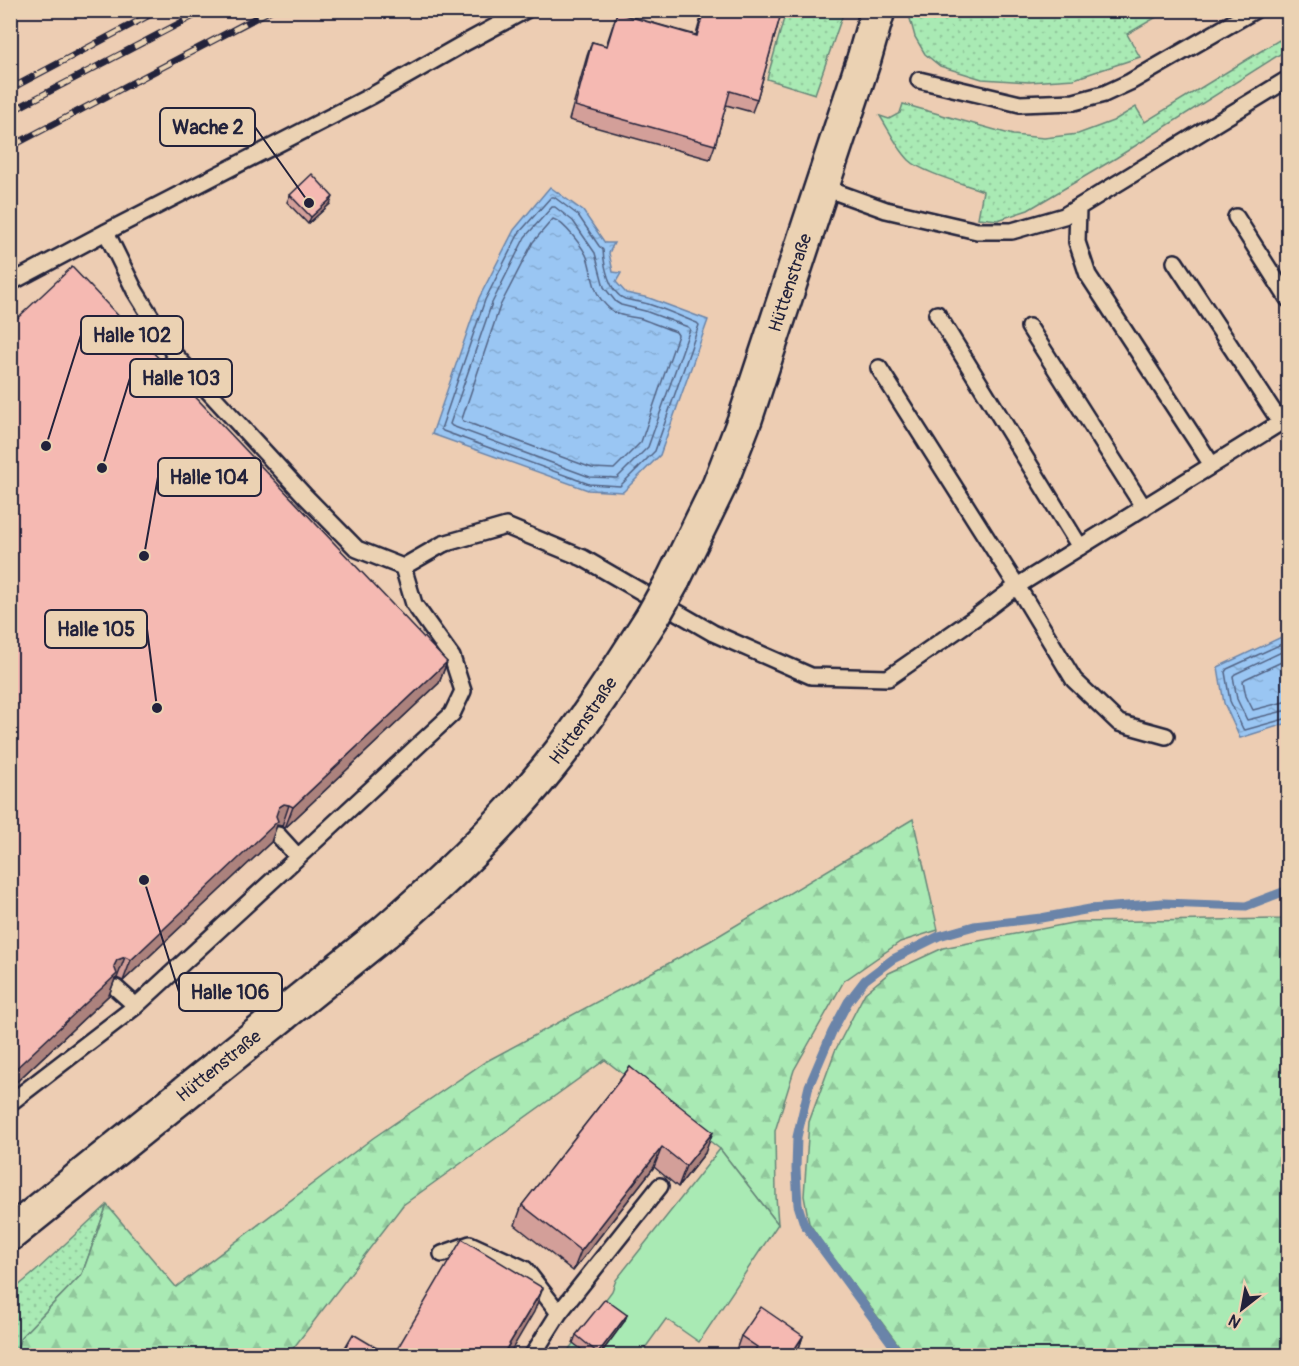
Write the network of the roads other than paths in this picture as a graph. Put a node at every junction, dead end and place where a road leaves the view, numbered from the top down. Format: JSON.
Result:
{"nodes":[{"id":1,"x":526,"y":10,"type":"edge"},
{"id":2,"x":878,"y":10,"type":"edge"},
{"id":3,"x":1255,"y":10,"type":"edge"},
{"id":4,"x":1288,"y":79,"type":"edge"},
{"id":5,"x":919,"y":80,"type":"dead end"},
{"id":6,"x":822,"y":187,"type":"junction"},
{"id":7,"x":1078,"y":208,"type":"junction"},
{"id":8,"x":1236,"y":217,"type":"dead end"},
{"id":9,"x":106,"y":232,"type":"junction"},
{"id":10,"x":1175,"y":262,"type":"dead end"},
{"id":11,"x":10,"y":284,"type":"edge"},
{"id":12,"x":1288,"y":299,"type":"edge"},
{"id":13,"x":937,"y":314,"type":"dead end"},
{"id":14,"x":1029,"y":327,"type":"dead end"},
{"id":15,"x":879,"y":368,"type":"dead end"},
{"id":16,"x":1285,"y":420,"type":"edge"},
{"id":17,"x":1212,"y":465,"type":"junction"},
{"id":18,"x":1144,"y":508,"type":"junction"},
{"id":19,"x":1080,"y":547,"type":"junction"},
{"id":20,"x":403,"y":567,"type":"junction"},
{"id":21,"x":1017,"y":586,"type":"junction"},
{"id":22,"x":1166,"y":736,"type":"dead end"},
{"id":23,"x":278,"y":835,"type":"edge"},
{"id":24,"x":298,"y":857,"type":"junction"},
{"id":25,"x":116,"y":988,"type":"edge"},
{"id":26,"x":136,"y":1006,"type":"junction"},
{"id":27,"x":10,"y":1103,"type":"edge"},
{"id":28,"x":660,"y":1186,"type":"dead end"},
{"id":29,"x":10,"y":1234,"type":"edge"},
{"id":30,"x":442,"y":1254,"type":"dead end"},
{"id":31,"x":559,"y":1313,"type":"junction"},
{"id":32,"x":532,"y":1356,"type":"edge"}],
"edges":[{"from":1,"to":9,"type":"lane"},
{"from":2,"to":6,"type":"main road","name":"Hüttenstraße"},
{"from":3,"to":5,"type":"lane"},
{"from":4,"to":7,"type":"lane"},
{"from":6,"to":7,"type":"lane"},
{"from":6,"to":29,"type":"main road","name":"Hüttenstraße","bridge":true},
{"from":7,"to":17,"type":"lane"},
{"from":8,"to":12,"type":"lane"},
{"from":9,"to":11,"type":"lane"},
{"from":9,"to":20,"type":"lane"},
{"from":10,"to":16,"type":"lane"},
{"from":13,"to":19,"type":"lane"},
{"from":14,"to":18,"type":"lane"},
{"from":15,"to":21,"type":"lane"},
{"from":16,"to":17,"type":"lane"},
{"from":17,"to":18,"type":"lane"},
{"from":18,"to":19,"type":"lane"},
{"from":19,"to":21,"type":"lane"},
{"from":20,"to":21,"type":"lane"},
{"from":20,"to":24,"type":"lane"},
{"from":21,"to":22,"type":"lane"},
{"from":23,"to":24,"type":"lane"},
{"from":24,"to":26,"type":"lane"},
{"from":25,"to":26,"type":"lane"},
{"from":26,"to":27,"type":"lane"},
{"from":28,"to":31,"type":"lane"},
{"from":30,"to":31,"type":"lane"},
{"from":31,"to":32,"type":"lane"}]}
